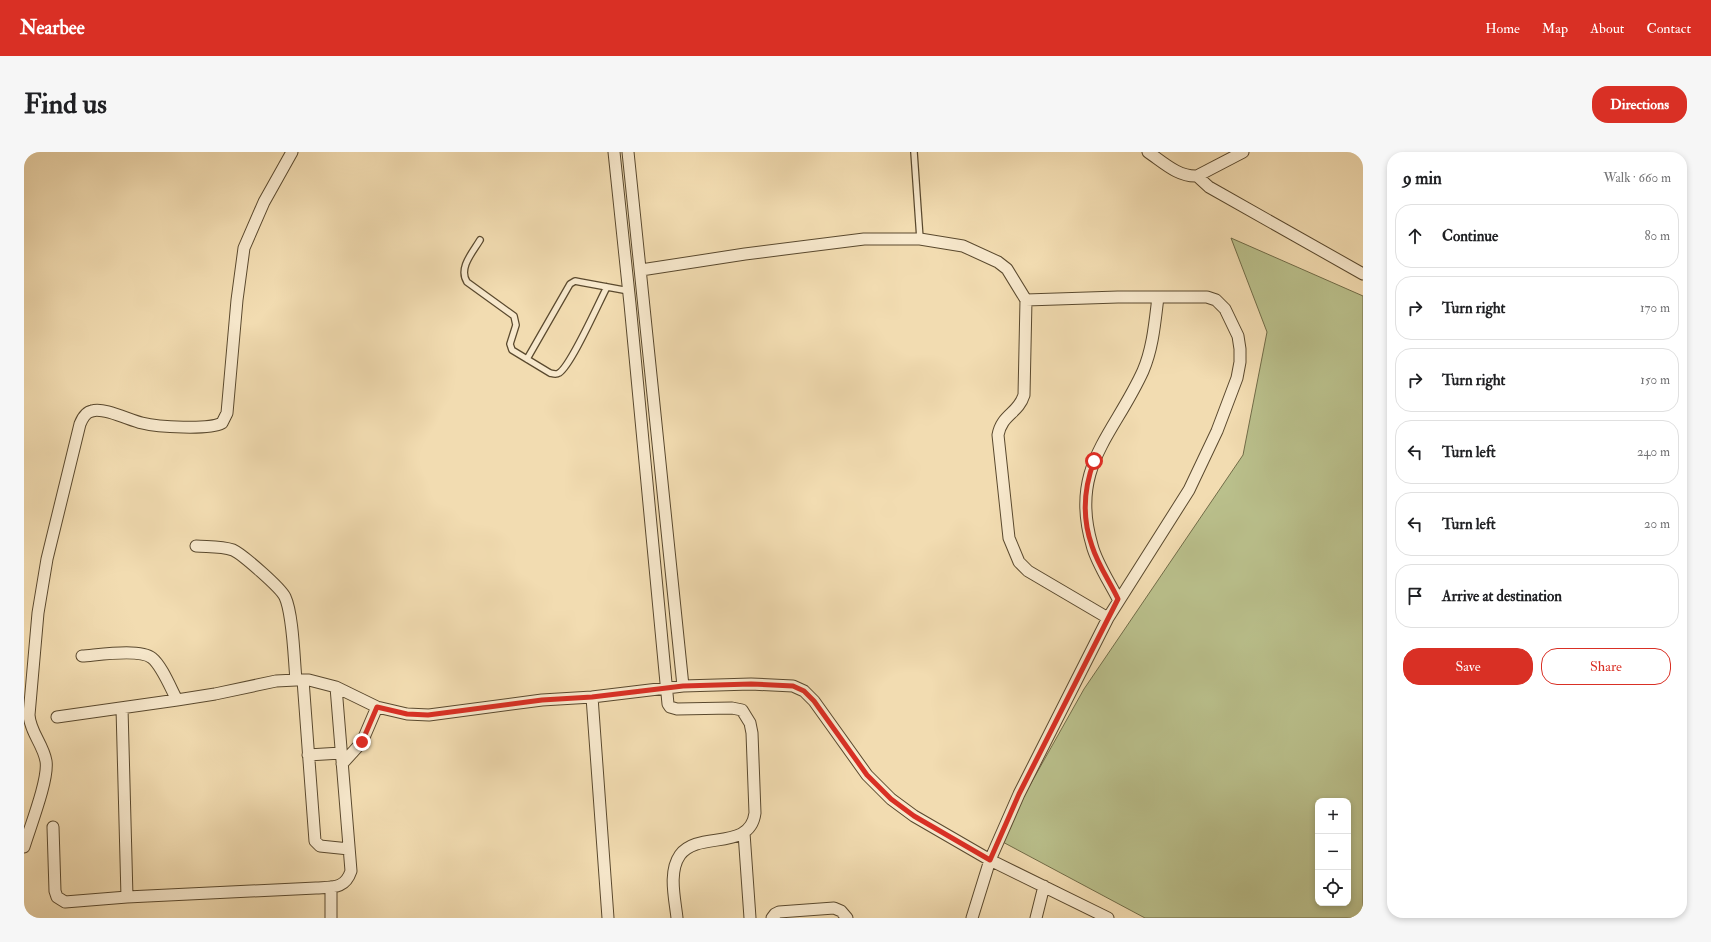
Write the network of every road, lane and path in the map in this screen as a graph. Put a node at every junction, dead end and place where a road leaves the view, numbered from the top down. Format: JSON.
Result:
{"nodes":[{"id":1,"x":292,"y":152,"type":"edge"},
{"id":2,"x":614,"y":152,"type":"edge"},
{"id":3,"x":628,"y":152,"type":"edge"},
{"id":4,"x":914,"y":152,"type":"edge"},
{"id":5,"x":1148,"y":152,"type":"edge"},
{"id":6,"x":1243,"y":152,"type":"edge"},
{"id":7,"x":1197,"y":176,"type":"junction"},
{"id":8,"x":920,"y":239,"type":"junction"},
{"id":9,"x":480,"y":240,"type":"dead end"},
{"id":10,"x":639,"y":255,"type":"junction"},
{"id":11,"x":625,"y":258,"type":"junction"},
{"id":12,"x":641,"y":270,"type":"junction"},
{"id":13,"x":1363,"y":274,"type":"edge"},
{"id":14,"x":607,"y":287,"type":"junction"},
{"id":15,"x":629,"y":291,"type":"junction"},
{"id":16,"x":1158,"y":297,"type":"junction"},
{"id":17,"x":1026,"y":300,"type":"junction"},
{"id":18,"x":528,"y":358,"type":"junction"},
{"id":19,"x":196,"y":546,"type":"dead end"},
{"id":20,"x":1118,"y":599,"type":"junction"},
{"id":21,"x":1108,"y":618,"type":"junction"},
{"id":22,"x":82,"y":656,"type":"dead end"},
{"id":23,"x":299,"y":680,"type":"junction"},
{"id":24,"x":683,"y":686,"type":"junction"},
{"id":25,"x":336,"y":687,"type":"junction"},
{"id":26,"x":666,"y":688,"type":"junction"},
{"id":27,"x":592,"y":697,"type":"junction"},
{"id":28,"x":177,"y":700,"type":"junction"},
{"id":29,"x":377,"y":707,"type":"junction"},
{"id":30,"x":122,"y":708,"type":"junction"},
{"id":31,"x":57,"y":716,"type":"dead end"},
{"id":32,"x":308,"y":755,"type":"junction"},
{"id":33,"x":342,"y":759,"type":"junction"},
{"id":34,"x":53,"y":828,"type":"dead end"},
{"id":35,"x":744,"y":833,"type":"junction"},
{"id":36,"x":24,"y":847,"type":"edge"},
{"id":37,"x":349,"y":849,"type":"junction"},
{"id":38,"x":990,"y":860,"type":"junction"},
{"id":39,"x":1044,"y":886,"type":"junction"},
{"id":40,"x":331,"y":887,"type":"junction"},
{"id":41,"x":127,"y":897,"type":"junction"},
{"id":42,"x":331,"y":918,"type":"edge"},
{"id":43,"x":608,"y":918,"type":"edge"},
{"id":44,"x":677,"y":918,"type":"edge"},
{"id":45,"x":750,"y":918,"type":"edge"},
{"id":46,"x":772,"y":918,"type":"edge"},
{"id":47,"x":847,"y":918,"type":"edge"},
{"id":48,"x":972,"y":918,"type":"edge"},
{"id":49,"x":1036,"y":918,"type":"edge"},
{"id":50,"x":1108,"y":918,"type":"edge"}],
"edges":[{"from":1,"to":36,"type":"street"},
{"from":2,"to":11,"type":"street"},
{"from":3,"to":10,"type":"street"},
{"from":4,"to":8,"type":"lane"},
{"from":5,"to":7,"type":"street"},
{"from":6,"to":7,"type":"street"},
{"from":7,"to":13,"type":"street"},
{"from":8,"to":12,"type":"street"},
{"from":8,"to":17,"type":"street"},
{"from":9,"to":18,"type":"lane"},
{"from":10,"to":11,"type":"street"},
{"from":10,"to":12,"type":"street"},
{"from":11,"to":15,"type":"street"},
{"from":12,"to":24,"type":"street"},
{"from":14,"to":15,"type":"lane"},
{"from":14,"to":18,"type":"lane"},
{"from":14,"to":18,"type":"lane"},
{"from":15,"to":26,"type":"street"},
{"from":16,"to":17,"type":"street"},
{"from":16,"to":20,"type":"street"},
{"from":16,"to":20,"type":"street"},
{"from":17,"to":21,"type":"street"},
{"from":19,"to":23,"type":"street"},
{"from":20,"to":21,"type":"street"},
{"from":21,"to":38,"type":"street"},
{"from":22,"to":28,"type":"street"},
{"from":23,"to":25,"type":"street"},
{"from":23,"to":28,"type":"street"},
{"from":23,"to":32,"type":"street"},
{"from":24,"to":26,"type":"street"},
{"from":24,"to":38,"type":"street"},
{"from":25,"to":29,"type":"street"},
{"from":25,"to":33,"type":"street"},
{"from":26,"to":27,"type":"street"},
{"from":26,"to":35,"type":"street"},
{"from":27,"to":29,"type":"street"},
{"from":27,"to":43,"type":"street"},
{"from":28,"to":30,"type":"street"},
{"from":29,"to":33,"type":"street"},
{"from":30,"to":31,"type":"street"},
{"from":30,"to":41,"type":"street"},
{"from":32,"to":33,"type":"street"},
{"from":32,"to":37,"type":"street"},
{"from":33,"to":37,"type":"street"},
{"from":34,"to":41,"type":"street"},
{"from":35,"to":44,"type":"street"},
{"from":35,"to":45,"type":"street"},
{"from":37,"to":40,"type":"street"},
{"from":38,"to":39,"type":"street"},
{"from":38,"to":48,"type":"street"},
{"from":39,"to":49,"type":"street"},
{"from":39,"to":50,"type":"street"},
{"from":40,"to":41,"type":"street"},
{"from":40,"to":42,"type":"street"},
{"from":46,"to":47,"type":"street"}]}
